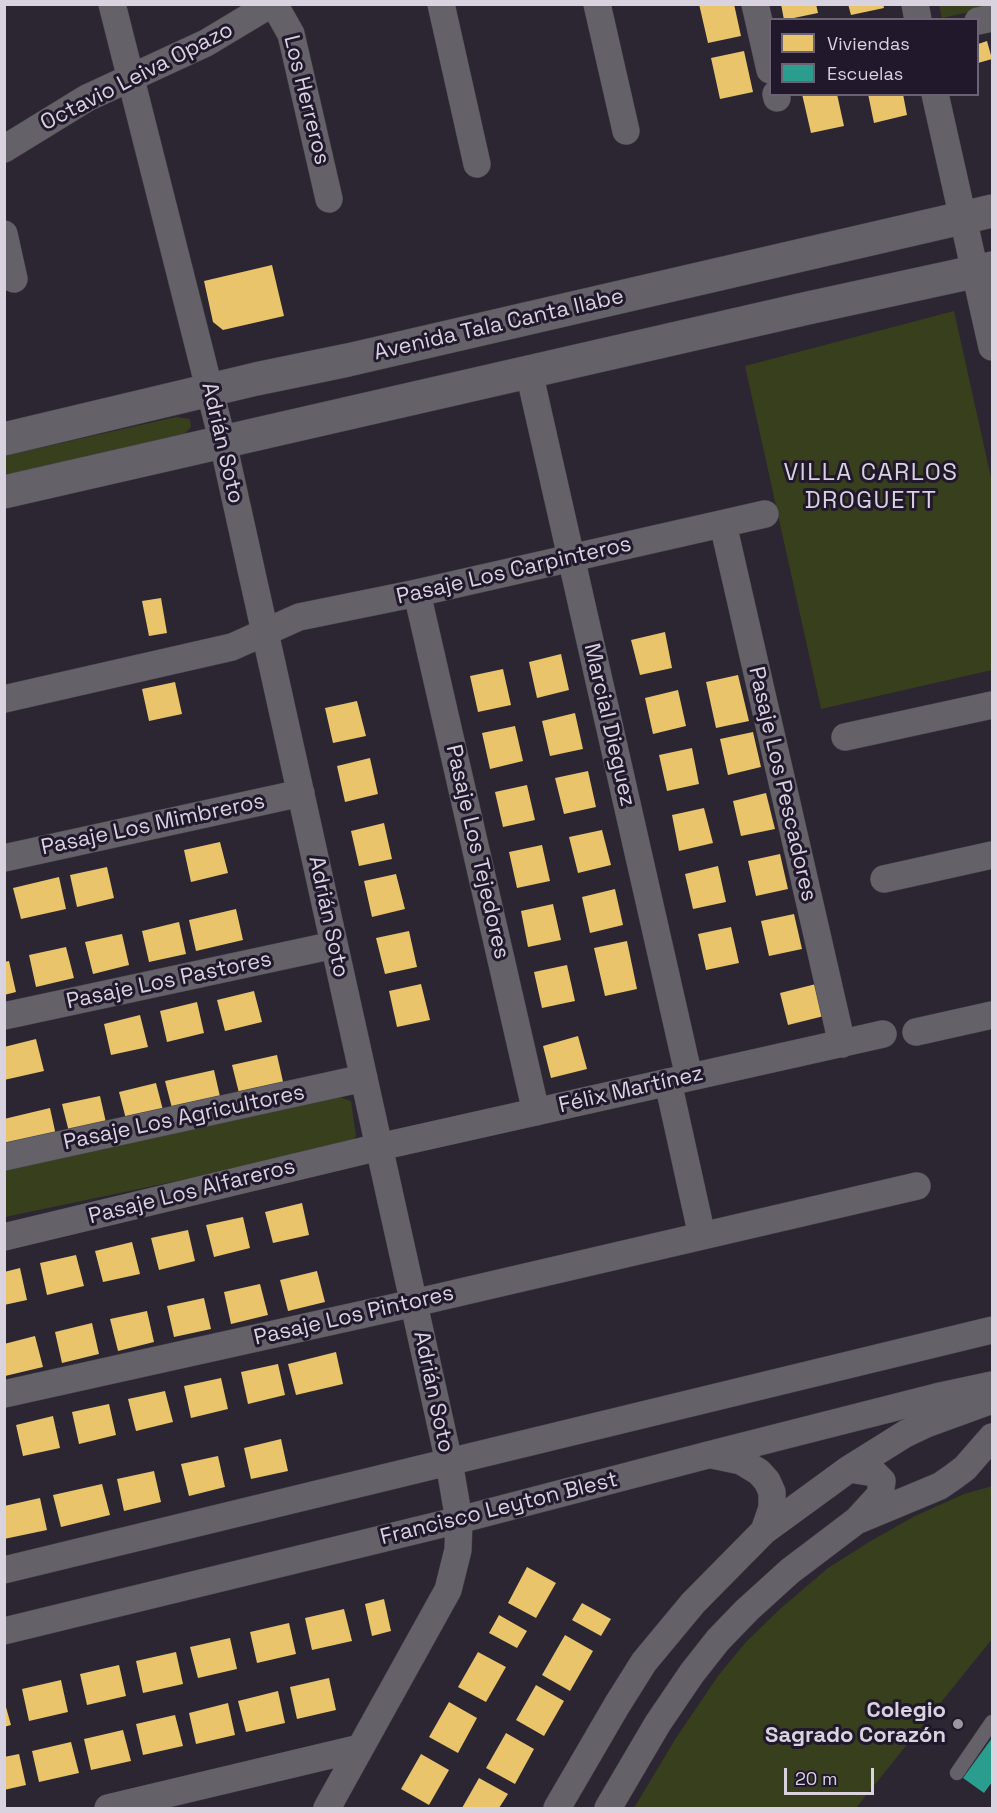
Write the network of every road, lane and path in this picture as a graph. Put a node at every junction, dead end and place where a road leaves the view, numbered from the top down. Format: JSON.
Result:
{"nodes":[{"id":1,"x":112,"y":4,"type":"edge"},
{"id":2,"x":272,"y":4,"type":"edge"},
{"id":3,"x":441,"y":4,"type":"edge"},
{"id":4,"x":597,"y":4,"type":"edge"},
{"id":5,"x":755,"y":4,"type":"edge"},
{"id":6,"x":769,"y":62,"type":"edge"},
{"id":7,"x":131,"y":77,"type":"junction"},
{"id":8,"x":936,"y":96,"type":"edge"},
{"id":9,"x":626,"y":131,"type":"dead end"},
{"id":10,"x":4,"y":149,"type":"edge"},
{"id":11,"x":477,"y":164,"type":"dead end"},
{"id":12,"x":329,"y":199,"type":"dead end"},
{"id":13,"x":978,"y":215,"type":"edge"},
{"id":14,"x":4,"y":234,"type":"edge"},
{"id":15,"x":984,"y":270,"type":"edge"},
{"id":16,"x":14,"y":279,"type":"dead end"},
{"id":17,"x":993,"y":347,"type":"edge"},
{"id":18,"x":529,"y":372,"type":"junction"},
{"id":19,"x":210,"y":390,"type":"junction"},
{"id":20,"x":4,"y":439,"type":"edge"},
{"id":21,"x":223,"y":443,"type":"junction"},
{"id":22,"x":4,"y":492,"type":"edge"},
{"id":23,"x":765,"y":514,"type":"dead end"},
{"id":24,"x":723,"y":524,"type":"junction"},
{"id":25,"x":571,"y":557,"type":"junction"},
{"id":26,"x":417,"y":593,"type":"junction"},
{"id":27,"x":265,"y":631,"type":"junction"},
{"id":28,"x":4,"y":699,"type":"edge"},
{"id":29,"x":993,"y":705,"type":"edge"},
{"id":30,"x":845,"y":736,"type":"dead end"},
{"id":31,"x":301,"y":793,"type":"junction"},
{"id":32,"x":993,"y":855,"type":"edge"},
{"id":33,"x":4,"y":858,"type":"edge"},
{"id":34,"x":884,"y":879,"type":"dead end"},
{"id":35,"x":334,"y":945,"type":"junction"},
{"id":36,"x":993,"y":1015,"type":"edge"},
{"id":37,"x":4,"y":1016,"type":"edge"},
{"id":38,"x":916,"y":1032,"type":"dead end"},
{"id":39,"x":883,"y":1035,"type":"dead end"},
{"id":40,"x":842,"y":1044,"type":"junction"},
{"id":41,"x":364,"y":1078,"type":"junction"},
{"id":42,"x":679,"y":1080,"type":"junction"},
{"id":43,"x":536,"y":1112,"type":"junction"},
{"id":44,"x":379,"y":1147,"type":"junction"},
{"id":45,"x":4,"y":1157,"type":"edge"},
{"id":46,"x":917,"y":1186,"type":"dead end"},
{"id":47,"x":702,"y":1236,"type":"junction"},
{"id":48,"x":4,"y":1237,"type":"edge"},
{"id":49,"x":414,"y":1303,"type":"junction"},
{"id":50,"x":993,"y":1330,"type":"edge"},
{"id":51,"x":993,"y":1385,"type":"edge"},
{"id":52,"x":4,"y":1394,"type":"edge"},
{"id":53,"x":993,"y":1400,"type":"edge"},
{"id":54,"x":993,"y":1437,"type":"edge"},
{"id":55,"x":708,"y":1455,"type":"junction"},
{"id":56,"x":449,"y":1462,"type":"junction"},
{"id":57,"x":849,"y":1469,"type":"junction"},
{"id":58,"x":459,"y":1520,"type":"junction"},
{"id":59,"x":856,"y":1521,"type":"junction"},
{"id":60,"x":764,"y":1532,"type":"junction"},
{"id":61,"x":4,"y":1570,"type":"edge"},
{"id":62,"x":4,"y":1631,"type":"edge"},
{"id":63,"x":993,"y":1722,"type":"edge"},
{"id":64,"x":360,"y":1748,"type":"junction"},
{"id":65,"x":957,"y":1773,"type":"dead end"},
{"id":66,"x":108,"y":1809,"type":"edge"},
{"id":67,"x":327,"y":1809,"type":"edge"},
{"id":68,"x":557,"y":1809,"type":"edge"},
{"id":69,"x":609,"y":1809,"type":"edge"}],
"edges":[{"from":1,"to":7,"type":"street","name":"Adrián Soto"},
{"from":2,"to":7,"type":"street","name":"Octavio Leiva Opazo"},
{"from":2,"to":12,"type":"street","name":"Los Herreros"},
{"from":3,"to":11,"type":"street"},
{"from":4,"to":9,"type":"street"},
{"from":5,"to":6,"type":"street"},
{"from":7,"to":10,"type":"street","name":"Octavio Leiva Opazo"},
{"from":7,"to":19,"type":"street","name":"Adrián Soto"},
{"from":8,"to":13,"type":"street"},
{"from":13,"to":15,"type":"street"},
{"from":13,"to":19,"type":"street","name":"Avenida Tala Canta Ilabe"},
{"from":14,"to":16,"type":"street"},
{"from":15,"to":17,"type":"street"},
{"from":15,"to":18,"type":"street"},
{"from":18,"to":21,"type":"street"},
{"from":18,"to":25,"type":"street","name":"Marcial Dieguez"},
{"from":19,"to":20,"type":"street","name":"Avenida Tala Canta Ilabe"},
{"from":19,"to":21,"type":"street","name":"Adrián Soto"},
{"from":21,"to":22,"type":"street"},
{"from":21,"to":27,"type":"street","name":"Adrián Soto"},
{"from":23,"to":24,"type":"street","name":"Pasaje Los Carpinteros"},
{"from":24,"to":25,"type":"street","name":"Pasaje Los Carpinteros"},
{"from":24,"to":40,"type":"street","name":"Pasaje Los Pescadores"},
{"from":25,"to":26,"type":"street","name":"Pasaje Los Carpinteros"},
{"from":25,"to":42,"type":"street","name":"Marcial Dieguez"},
{"from":26,"to":27,"type":"street","name":"Pasaje Los Carpinteros"},
{"from":26,"to":43,"type":"street","name":"Pasaje Los Tejedores"},
{"from":27,"to":28,"type":"street","name":"Pasaje Los Carpinteros"},
{"from":27,"to":31,"type":"street","name":"Adrián Soto"},
{"from":29,"to":30,"type":"street"},
{"from":31,"to":33,"type":"street","name":"Pasaje Los Mimbreros"},
{"from":31,"to":35,"type":"street","name":"Adrián Soto"},
{"from":32,"to":34,"type":"street"},
{"from":35,"to":37,"type":"street","name":"Pasaje Los Pastores"},
{"from":35,"to":41,"type":"street","name":"Adrián Soto"},
{"from":36,"to":38,"type":"street"},
{"from":39,"to":40,"type":"street","name":"Félix Martínez"},
{"from":40,"to":42,"type":"street","name":"Félix Martínez"},
{"from":41,"to":44,"type":"street","name":"Adrián Soto"},
{"from":41,"to":45,"type":"street","name":"Pasaje Los Agricultores"},
{"from":42,"to":43,"type":"street","name":"Félix Martínez"},
{"from":42,"to":47,"type":"street"},
{"from":43,"to":44,"type":"street","name":"Félix Martínez"},
{"from":44,"to":48,"type":"street","name":"Pasaje Los Alfareros"},
{"from":44,"to":49,"type":"street","name":"Adrián Soto"},
{"from":46,"to":47,"type":"street","name":"Pasaje Los Pintores"},
{"from":47,"to":49,"type":"street","name":"Pasaje Los Pintores"},
{"from":49,"to":52,"type":"street","name":"Pasaje Los Pintores"},
{"from":49,"to":56,"type":"street","name":"Adrián Soto"},
{"from":50,"to":56,"type":"street"},
{"from":51,"to":55,"type":"street","name":"Francisco Leyton Blest"},
{"from":53,"to":57,"type":"street"},
{"from":54,"to":59,"type":"street"},
{"from":55,"to":58,"type":"street","name":"Francisco Leyton Blest"},
{"from":55,"to":60,"type":"street"},
{"from":56,"to":58,"type":"street","name":"Adrián Soto"},
{"from":56,"to":61,"type":"street"},
{"from":57,"to":59,"type":"street"},
{"from":57,"to":60,"type":"street"},
{"from":58,"to":62,"type":"street","name":"Francisco Leyton Blest"},
{"from":58,"to":64,"type":"street","name":"Adrián Soto"},
{"from":59,"to":69,"type":"street"},
{"from":60,"to":68,"type":"street"},
{"from":63,"to":65,"type":"lane"},
{"from":64,"to":66,"type":"street"},
{"from":64,"to":67,"type":"street","name":"Adrián Soto"}]}
